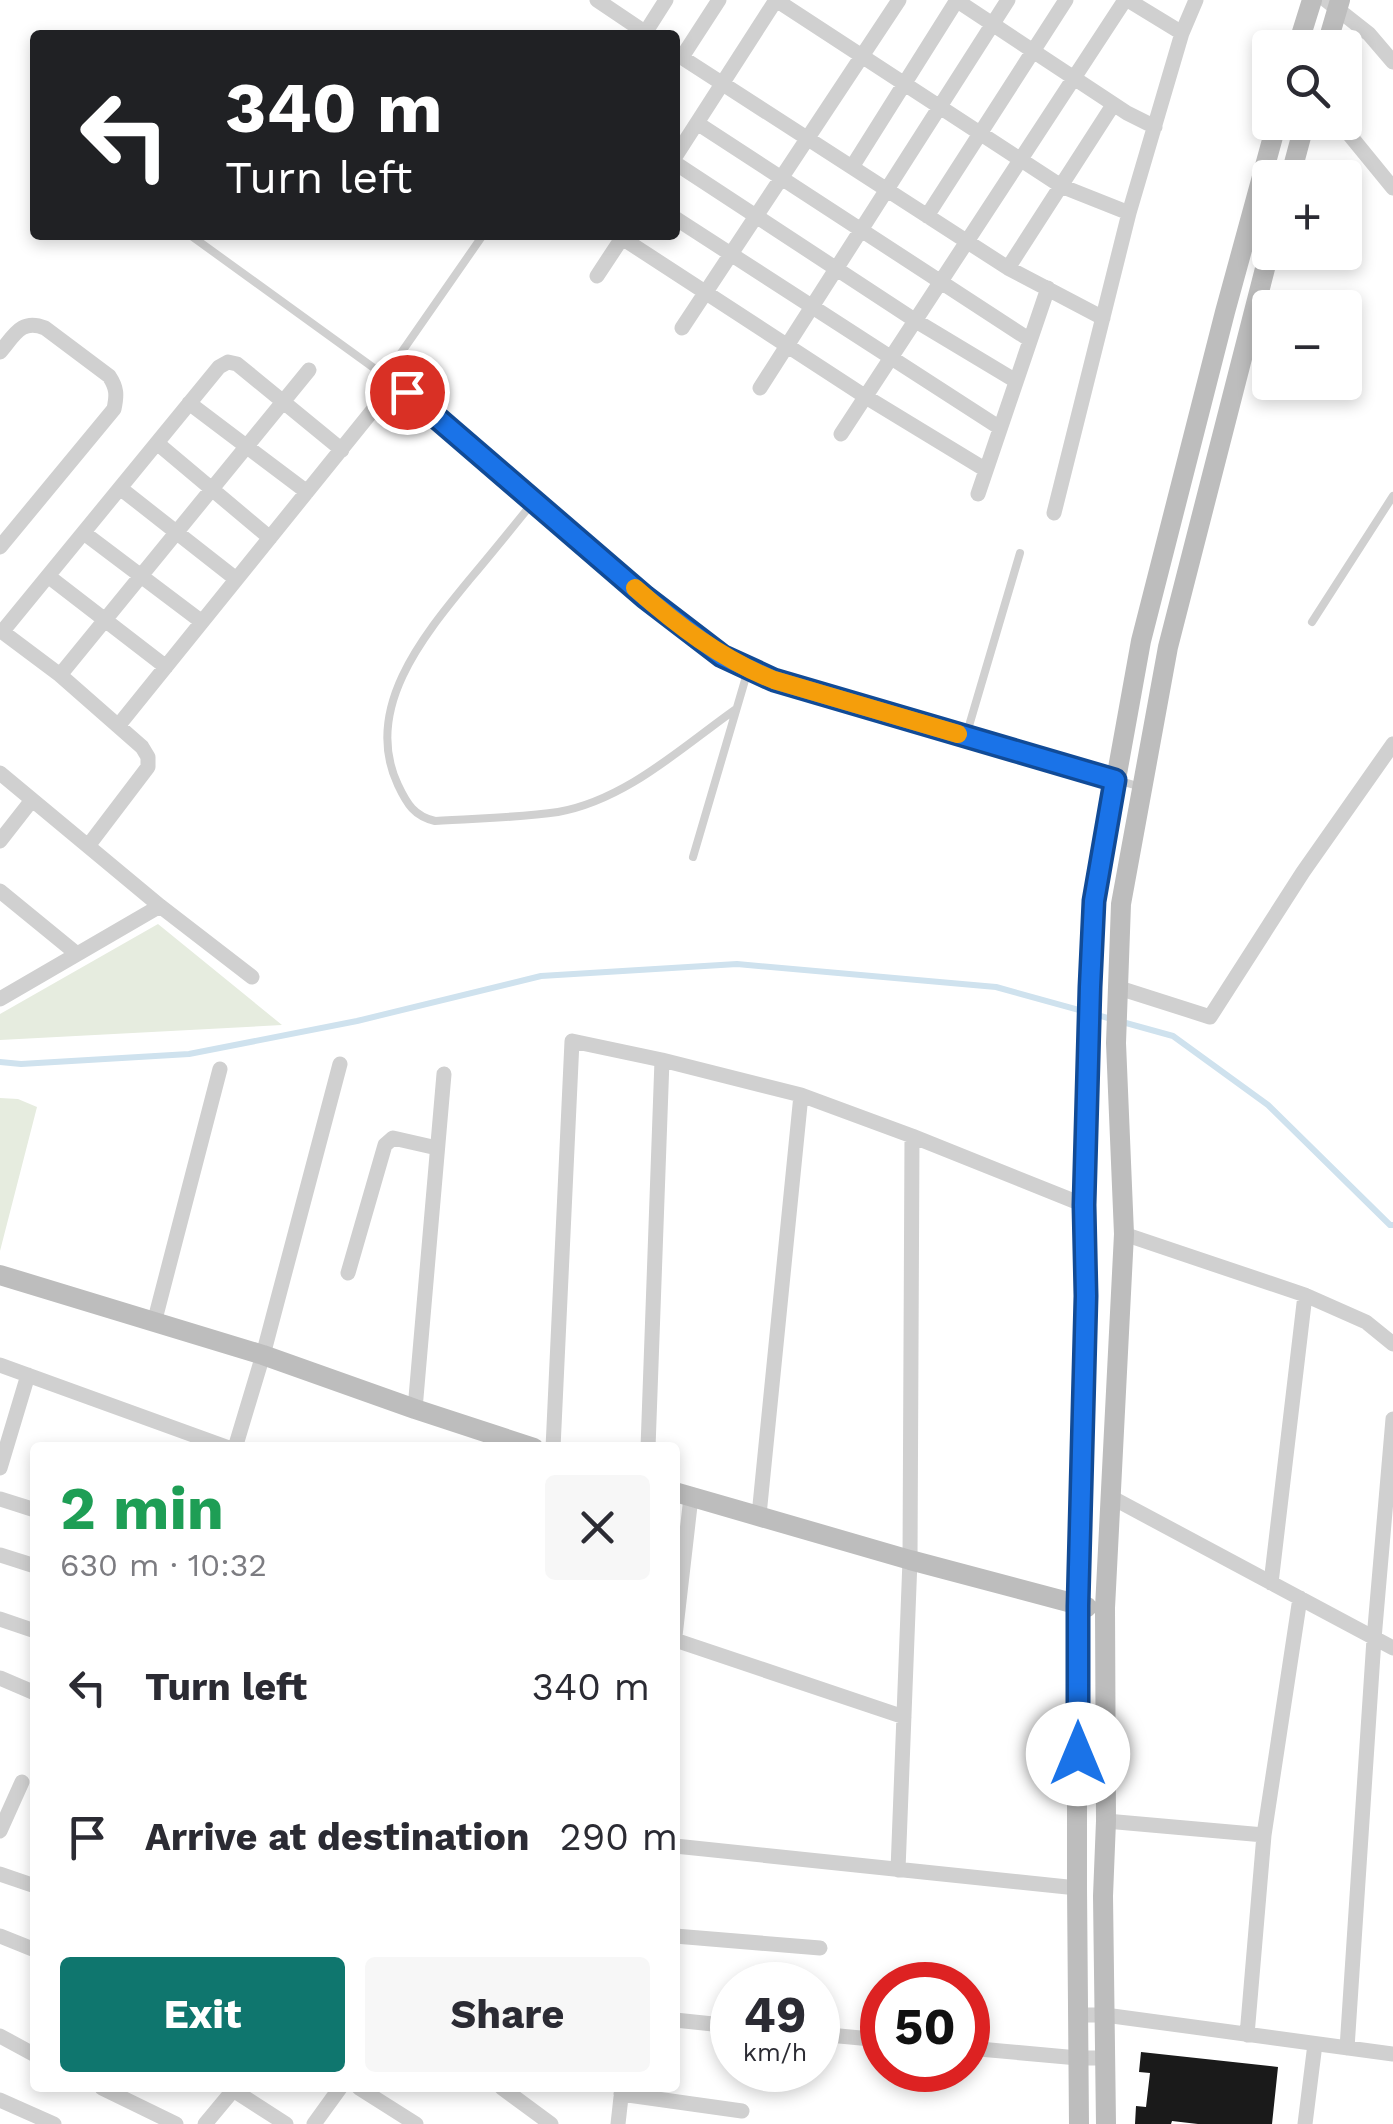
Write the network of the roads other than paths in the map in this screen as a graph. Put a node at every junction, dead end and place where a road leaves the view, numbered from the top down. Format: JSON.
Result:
{"nodes":[{"id":1,"x":666,"y":0,"type":"edge"},
{"id":2,"x":719,"y":0,"type":"edge"},
{"id":3,"x":776,"y":0,"type":"edge"},
{"id":4,"x":899,"y":0,"type":"edge"},
{"id":5,"x":957,"y":0,"type":"edge"},
{"id":6,"x":1008,"y":0,"type":"edge"},
{"id":7,"x":1066,"y":0,"type":"edge"},
{"id":8,"x":1127,"y":0,"type":"edge"},
{"id":9,"x":1196,"y":0,"type":"edge"},
{"id":10,"x":1312,"y":0,"type":"edge"},
{"id":11,"x":606,"y":2,"type":"edge"},
{"id":12,"x":1335,"y":2,"type":"edge"},
{"id":13,"x":993,"y":24,"type":"junction"},
{"id":14,"x":642,"y":30,"type":"edge"},
{"id":15,"x":649,"y":30,"type":"edge"},
{"id":16,"x":1303,"y":30,"type":"edge"},
{"id":17,"x":1330,"y":30,"type":"edge"},
{"id":18,"x":1182,"y":33,"type":"junction"},
{"id":19,"x":1033,"y":51,"type":"junction"},
{"id":20,"x":680,"y":52,"type":"edge"},
{"id":21,"x":680,"y":56,"type":"edge"},
{"id":22,"x":862,"y":56,"type":"junction"},
{"id":23,"x":1393,"y":62,"type":"edge"},
{"id":24,"x":1073,"y":78,"type":"junction"},
{"id":25,"x":904,"y":83,"type":"junction"},
{"id":26,"x":722,"y":85,"type":"junction"},
{"id":27,"x":1113,"y":104,"type":"junction"},
{"id":28,"x":940,"y":107,"type":"junction"},
{"id":29,"x":697,"y":123,"type":"junction"},
{"id":30,"x":1155,"y":127,"type":"junction"},
{"id":31,"x":980,"y":133,"type":"junction"},
{"id":32,"x":807,"y":139,"type":"junction"},
{"id":33,"x":1272,"y":140,"type":"edge"},
{"id":34,"x":1354,"y":140,"type":"edge"},
{"id":35,"x":680,"y":152,"type":"edge"},
{"id":36,"x":1021,"y":160,"type":"junction"},
{"id":37,"x":680,"y":163,"type":"edge"},
{"id":38,"x":852,"y":167,"type":"junction"},
{"id":39,"x":781,"y":178,"type":"junction"},
{"id":40,"x":1061,"y":186,"type":"junction"},
{"id":41,"x":1393,"y":188,"type":"edge"},
{"id":42,"x":887,"y":190,"type":"junction"},
{"id":43,"x":1130,"y":214,"type":"junction"},
{"id":44,"x":756,"y":216,"type":"junction"},
{"id":45,"x":928,"y":216,"type":"junction"},
{"id":46,"x":680,"y":221,"type":"edge"},
{"id":47,"x":861,"y":230,"type":"junction"},
{"id":48,"x":197,"y":240,"type":"edge"},
{"id":49,"x":480,"y":240,"type":"edge"},
{"id":50,"x":621,"y":240,"type":"edge"},
{"id":51,"x":627,"y":240,"type":"edge"},
{"id":52,"x":968,"y":242,"type":"junction"},
{"id":53,"x":730,"y":254,"type":"junction"},
{"id":54,"x":1008,"y":268,"type":"junction"},
{"id":55,"x":836,"y":269,"type":"junction"},
{"id":56,"x":1265,"y":270,"type":"edge"},
{"id":57,"x":597,"y":276,"type":"dead end"},
{"id":58,"x":941,"y":282,"type":"junction"},
{"id":59,"x":1048,"y":288,"type":"junction"},
{"id":60,"x":705,"y":293,"type":"junction"},
{"id":61,"x":812,"y":307,"type":"junction"},
{"id":62,"x":1103,"y":318,"type":"junction"},
{"id":63,"x":916,"y":320,"type":"junction"},
{"id":64,"x":682,"y":328,"type":"dead end"},
{"id":65,"x":1030,"y":340,"type":"junction"},
{"id":66,"x":787,"y":346,"type":"junction"},
{"id":67,"x":0,"y":352,"type":"edge"},
{"id":68,"x":891,"y":359,"type":"junction"},
{"id":69,"x":310,"y":370,"type":"dead end"},
{"id":70,"x":386,"y":376,"type":"junction"},
{"id":71,"x":1016,"y":381,"type":"junction"},
{"id":72,"x":760,"y":388,"type":"dead end"},
{"id":73,"x":866,"y":397,"type":"junction"},
{"id":74,"x":283,"y":402,"type":"junction"},
{"id":75,"x":189,"y":403,"type":"junction"},
{"id":76,"x":373,"y":410,"type":"dead end"},
{"id":77,"x":1000,"y":428,"type":"junction"},
{"id":78,"x":841,"y":434,"type":"dead end"},
{"id":79,"x":157,"y":443,"type":"junction"},
{"id":80,"x":248,"y":446,"type":"junction"},
{"id":81,"x":342,"y":450,"type":"junction"},
{"id":82,"x":986,"y":470,"type":"junction"},
{"id":83,"x":120,"y":488,"type":"junction"},
{"id":84,"x":212,"y":489,"type":"junction"},
{"id":85,"x":307,"y":492,"type":"junction"},
{"id":86,"x":978,"y":494,"type":"dead end"},
{"id":87,"x":1393,"y":496,"type":"edge"},
{"id":88,"x":534,"y":501,"type":"junction"},
{"id":89,"x":1054,"y":513,"type":"dead end"},
{"id":90,"x":84,"y":532,"type":"junction"},
{"id":91,"x":177,"y":532,"type":"junction"},
{"id":92,"x":270,"y":538,"type":"junction"},
{"id":93,"x":0,"y":547,"type":"edge"},
{"id":94,"x":1020,"y":553,"type":"dead end"},
{"id":95,"x":48,"y":576,"type":"junction"},
{"id":96,"x":140,"y":576,"type":"junction"},
{"id":97,"x":236,"y":580,"type":"junction"},
{"id":98,"x":105,"y":620,"type":"junction"},
{"id":99,"x":202,"y":622,"type":"junction"},
{"id":100,"x":1312,"y":622,"type":"dead end"},
{"id":101,"x":1,"y":631,"type":"edge"},
{"id":102,"x":166,"y":667,"type":"junction"},
{"id":103,"x":748,"y":670,"type":"junction"},
{"id":104,"x":60,"y":676,"type":"junction"},
{"id":105,"x":736,"y":708,"type":"junction"},
{"id":106,"x":118,"y":726,"type":"junction"},
{"id":107,"x":966,"y":736,"type":"junction"},
{"id":108,"x":1393,"y":744,"type":"edge"},
{"id":109,"x":0,"y":773,"type":"edge"},
{"id":110,"x":1115,"y":780,"type":"junction"},
{"id":111,"x":1141,"y":787,"type":"junction"},
{"id":112,"x":32,"y":800,"type":"junction"},
{"id":113,"x":0,"y":841,"type":"edge"},
{"id":114,"x":88,"y":846,"type":"junction"},
{"id":115,"x":692,"y":857,"type":"dead end"},
{"id":116,"x":0,"y":891,"type":"edge"},
{"id":117,"x":160,"y":906,"type":"junction"},
{"id":118,"x":77,"y":954,"type":"junction"},
{"id":119,"x":252,"y":977,"type":"dead end"},
{"id":120,"x":1116,"y":987,"type":"junction"},
{"id":121,"x":4,"y":992,"type":"edge"},
{"id":122,"x":662,"y":1060,"type":"junction"},
{"id":123,"x":340,"y":1064,"type":"dead end"},
{"id":124,"x":220,"y":1069,"type":"dead end"},
{"id":125,"x":444,"y":1074,"type":"dead end"},
{"id":126,"x":801,"y":1095,"type":"junction"},
{"id":127,"x":912,"y":1136,"type":"junction"},
{"id":128,"x":437,"y":1148,"type":"junction"},
{"id":129,"x":1084,"y":1205,"type":"junction"},
{"id":130,"x":1124,"y":1234,"type":"junction"},
{"id":131,"x":348,"y":1273,"type":"dead end"},
{"id":132,"x":0,"y":1276,"type":"edge"},
{"id":133,"x":1305,"y":1295,"type":"junction"},
{"id":134,"x":154,"y":1322,"type":"junction"},
{"id":135,"x":1393,"y":1344,"type":"edge"},
{"id":136,"x":263,"y":1354,"type":"junction"},
{"id":137,"x":0,"y":1365,"type":"edge"},
{"id":138,"x":28,"y":1376,"type":"junction"},
{"id":139,"x":415,"y":1409,"type":"junction"},
{"id":140,"x":1393,"y":1419,"type":"edge"},
{"id":141,"x":4,"y":1438,"type":"edge"},
{"id":142,"x":215,"y":1442,"type":"edge"},
{"id":143,"x":234,"y":1442,"type":"edge"},
{"id":144,"x":516,"y":1442,"type":"edge"},
{"id":145,"x":553,"y":1442,"type":"edge"},
{"id":146,"x":648,"y":1442,"type":"edge"},
{"id":147,"x":0,"y":1468,"type":"edge"},
{"id":148,"x":683,"y":1494,"type":"edge"},
{"id":149,"x":1109,"y":1496,"type":"junction"},
{"id":150,"x":0,"y":1498,"type":"edge"},
{"id":151,"x":30,"y":1508,"type":"edge"},
{"id":152,"x":759,"y":1515,"type":"junction"},
{"id":153,"x":680,"y":1548,"type":"edge"},
{"id":154,"x":0,"y":1555,"type":"edge"},
{"id":155,"x":910,"y":1560,"type":"junction"},
{"id":156,"x":30,"y":1564,"type":"edge"},
{"id":157,"x":1272,"y":1583,"type":"junction"},
{"id":158,"x":1300,"y":1598,"type":"junction"},
{"id":159,"x":1078,"y":1606,"type":"junction"},
{"id":160,"x":1105,"y":1608,"type":"junction"},
{"id":161,"x":0,"y":1619,"type":"edge"},
{"id":162,"x":30,"y":1630,"type":"edge"},
{"id":163,"x":680,"y":1640,"type":"edge"},
{"id":164,"x":1374,"y":1640,"type":"junction"},
{"id":165,"x":1393,"y":1648,"type":"edge"},
{"id":166,"x":0,"y":1678,"type":"edge"},
{"id":167,"x":30,"y":1691,"type":"edge"},
{"id":168,"x":904,"y":1717,"type":"junction"},
{"id":169,"x":22,"y":1782,"type":"dead end"},
{"id":170,"x":1106,"y":1821,"type":"junction"},
{"id":171,"x":0,"y":1832,"type":"edge"},
{"id":172,"x":1264,"y":1835,"type":"junction"},
{"id":173,"x":680,"y":1847,"type":"edge"},
{"id":174,"x":898,"y":1870,"type":"junction"},
{"id":175,"x":0,"y":1874,"type":"edge"},
{"id":176,"x":30,"y":1884,"type":"edge"},
{"id":177,"x":1076,"y":1888,"type":"junction"},
{"id":178,"x":0,"y":1936,"type":"edge"},
{"id":179,"x":680,"y":1936,"type":"edge"},
{"id":180,"x":30,"y":1948,"type":"edge"},
{"id":181,"x":820,"y":1948,"type":"dead end"},
{"id":182,"x":1078,"y":2015,"type":"junction"},
{"id":183,"x":1105,"y":2015,"type":"junction"},
{"id":184,"x":680,"y":2021,"type":"edge"},
{"id":185,"x":710,"y":2024,"type":"edge"},
{"id":186,"x":1248,"y":2035,"type":"junction"},
{"id":187,"x":0,"y":2036,"type":"edge"},
{"id":188,"x":1315,"y":2044,"type":"junction"},
{"id":189,"x":1346,"y":2048,"type":"junction"},
{"id":190,"x":990,"y":2050,"type":"edge"},
{"id":191,"x":30,"y":2052,"type":"edge"},
{"id":192,"x":1393,"y":2054,"type":"edge"},
{"id":193,"x":1078,"y":2058,"type":"junction"},
{"id":194,"x":1105,"y":2058,"type":"junction"},
{"id":195,"x":110,"y":2092,"type":"edge"},
{"id":196,"x":231,"y":2092,"type":"edge"},
{"id":197,"x":240,"y":2092,"type":"edge"},
{"id":198,"x":337,"y":2092,"type":"edge"},
{"id":199,"x":364,"y":2092,"type":"edge"},
{"id":200,"x":507,"y":2092,"type":"edge"},
{"id":201,"x":622,"y":2092,"type":"edge"},
{"id":202,"x":628,"y":2092,"type":"edge"},
{"id":203,"x":0,"y":2100,"type":"edge"},
{"id":204,"x":742,"y":2111,"type":"dead end"},
{"id":205,"x":397,"y":2119,"type":"edge"},
{"id":206,"x":54,"y":2124,"type":"edge"},
{"id":207,"x":176,"y":2124,"type":"edge"},
{"id":208,"x":204,"y":2124,"type":"edge"},
{"id":209,"x":286,"y":2124,"type":"edge"},
{"id":210,"x":314,"y":2124,"type":"edge"},
{"id":211,"x":416,"y":2124,"type":"edge"},
{"id":212,"x":551,"y":2124,"type":"edge"},
{"id":213,"x":618,"y":2124,"type":"edge"},
{"id":214,"x":1079,"y":2124,"type":"edge"},
{"id":215,"x":1106,"y":2124,"type":"edge"},
{"id":216,"x":1305,"y":2124,"type":"edge"}],
"edges":[{"from":1,"to":15,"type":"street"},
{"from":2,"to":20,"type":"street"},
{"from":3,"to":22,"type":"street"},
{"from":3,"to":26,"type":"street"},
{"from":4,"to":22,"type":"street"},
{"from":5,"to":13,"type":"street"},
{"from":5,"to":25,"type":"street"},
{"from":6,"to":13,"type":"street"},
{"from":7,"to":19,"type":"street"},
{"from":8,"to":18,"type":"street"},
{"from":8,"to":24,"type":"street"},
{"from":9,"to":18,"type":"street"},
{"from":10,"to":16,"type":"main road"},
{"from":11,"to":14,"type":"street"},
{"from":12,"to":17,"type":"main road"},
{"from":12,"to":23,"type":"street"},
{"from":13,"to":19,"type":"street"},
{"from":13,"to":28,"type":"street"},
{"from":18,"to":30,"type":"street"},
{"from":19,"to":24,"type":"street"},
{"from":19,"to":31,"type":"street"},
{"from":21,"to":26,"type":"street"},
{"from":22,"to":25,"type":"street"},
{"from":22,"to":32,"type":"street"},
{"from":24,"to":27,"type":"street"},
{"from":24,"to":36,"type":"street"},
{"from":25,"to":28,"type":"street"},
{"from":25,"to":38,"type":"street"},
{"from":26,"to":29,"type":"street"},
{"from":26,"to":32,"type":"street"},
{"from":27,"to":30,"type":"street"},
{"from":27,"to":40,"type":"street"},
{"from":28,"to":31,"type":"street"},
{"from":28,"to":42,"type":"street"},
{"from":29,"to":35,"type":"street"},
{"from":29,"to":39,"type":"street"},
{"from":30,"to":43,"type":"street"},
{"from":31,"to":36,"type":"street"},
{"from":31,"to":45,"type":"street"},
{"from":32,"to":38,"type":"street"},
{"from":32,"to":39,"type":"street"},
{"from":33,"to":110,"type":"main road"},
{"from":34,"to":41,"type":"street"},
{"from":36,"to":40,"type":"street"},
{"from":36,"to":52,"type":"street"},
{"from":37,"to":44,"type":"street"},
{"from":38,"to":42,"type":"street"},
{"from":39,"to":44,"type":"street"},
{"from":39,"to":47,"type":"street"},
{"from":40,"to":43,"type":"street"},
{"from":40,"to":54,"type":"street"},
{"from":42,"to":45,"type":"street"},
{"from":42,"to":47,"type":"street"},
{"from":43,"to":62,"type":"street"},
{"from":44,"to":53,"type":"street"},
{"from":44,"to":55,"type":"street"},
{"from":45,"to":52,"type":"street"},
{"from":46,"to":53,"type":"street"},
{"from":47,"to":55,"type":"street"},
{"from":47,"to":58,"type":"street"},
{"from":48,"to":70,"type":"lane"},
{"from":49,"to":70,"type":"lane"},
{"from":50,"to":57,"type":"street"},
{"from":51,"to":60,"type":"street"},
{"from":52,"to":54,"type":"street"},
{"from":52,"to":58,"type":"street"},
{"from":53,"to":60,"type":"street"},
{"from":53,"to":61,"type":"street"},
{"from":54,"to":59,"type":"street"},
{"from":55,"to":61,"type":"street"},
{"from":55,"to":63,"type":"street"},
{"from":56,"to":111,"type":"main road"},
{"from":58,"to":63,"type":"street"},
{"from":58,"to":65,"type":"street"},
{"from":59,"to":62,"type":"street"},
{"from":59,"to":65,"type":"street"},
{"from":60,"to":64,"type":"street"},
{"from":60,"to":66,"type":"street"},
{"from":61,"to":66,"type":"street"},
{"from":61,"to":68,"type":"street"},
{"from":62,"to":89,"type":"street"},
{"from":63,"to":68,"type":"street"},
{"from":63,"to":71,"type":"street"},
{"from":65,"to":71,"type":"street"},
{"from":66,"to":72,"type":"street"},
{"from":66,"to":73,"type":"street"},
{"from":67,"to":93,"type":"street"},
{"from":68,"to":73,"type":"street"},
{"from":68,"to":77,"type":"street"},
{"from":69,"to":74,"type":"street"},
{"from":70,"to":88,"type":"lane"},
{"from":71,"to":77,"type":"street"},
{"from":73,"to":78,"type":"street"},
{"from":73,"to":82,"type":"street"},
{"from":74,"to":75,"type":"street"},
{"from":74,"to":80,"type":"street"},
{"from":74,"to":81,"type":"street"},
{"from":75,"to":79,"type":"street"},
{"from":75,"to":80,"type":"street"},
{"from":76,"to":81,"type":"street"},
{"from":77,"to":82,"type":"street"},
{"from":79,"to":83,"type":"street"},
{"from":79,"to":84,"type":"street"},
{"from":80,"to":84,"type":"street"},
{"from":80,"to":85,"type":"street"},
{"from":81,"to":85,"type":"street"},
{"from":82,"to":86,"type":"street"},
{"from":83,"to":90,"type":"street"},
{"from":83,"to":91,"type":"street"},
{"from":84,"to":91,"type":"street"},
{"from":84,"to":92,"type":"street"},
{"from":85,"to":92,"type":"street"},
{"from":87,"to":100,"type":"lane"},
{"from":88,"to":103,"type":"lane"},
{"from":88,"to":105,"type":"lane"},
{"from":90,"to":95,"type":"street"},
{"from":90,"to":96,"type":"street"},
{"from":91,"to":96,"type":"street"},
{"from":91,"to":97,"type":"street"},
{"from":92,"to":97,"type":"street"},
{"from":94,"to":107,"type":"lane"},
{"from":95,"to":98,"type":"street"},
{"from":95,"to":101,"type":"street"},
{"from":96,"to":98,"type":"street"},
{"from":96,"to":99,"type":"street"},
{"from":97,"to":99,"type":"street"},
{"from":98,"to":102,"type":"street"},
{"from":98,"to":104,"type":"street"},
{"from":99,"to":102,"type":"street"},
{"from":101,"to":104,"type":"street"},
{"from":102,"to":106,"type":"street"},
{"from":103,"to":105,"type":"lane"},
{"from":103,"to":107,"type":"lane"},
{"from":104,"to":106,"type":"street"},
{"from":105,"to":115,"type":"lane"},
{"from":106,"to":114,"type":"street"},
{"from":107,"to":110,"type":"lane"},
{"from":108,"to":120,"type":"street"},
{"from":109,"to":112,"type":"street"},
{"from":110,"to":111,"type":"lane"},
{"from":110,"to":129,"type":"main road"},
{"from":111,"to":120,"type":"main road"},
{"from":112,"to":113,"type":"street"},
{"from":112,"to":114,"type":"street"},
{"from":114,"to":117,"type":"street"},
{"from":116,"to":118,"type":"street"},
{"from":117,"to":118,"type":"street"},
{"from":117,"to":119,"type":"street"},
{"from":118,"to":121,"type":"street"},
{"from":120,"to":130,"type":"main road"},
{"from":122,"to":126,"type":"street"},
{"from":122,"to":145,"type":"street"},
{"from":122,"to":146,"type":"street"},
{"from":123,"to":136,"type":"street"},
{"from":124,"to":134,"type":"street"},
{"from":125,"to":128,"type":"street"},
{"from":126,"to":127,"type":"street"},
{"from":126,"to":152,"type":"street"},
{"from":127,"to":129,"type":"street"},
{"from":127,"to":155,"type":"street"},
{"from":128,"to":131,"type":"street"},
{"from":128,"to":139,"type":"street"},
{"from":129,"to":159,"type":"main road"},
{"from":130,"to":133,"type":"street"},
{"from":130,"to":149,"type":"main road"},
{"from":132,"to":134,"type":"main road"},
{"from":133,"to":135,"type":"street"},
{"from":133,"to":157,"type":"street"},
{"from":134,"to":136,"type":"main road"},
{"from":136,"to":139,"type":"main road"},
{"from":136,"to":143,"type":"street"},
{"from":137,"to":138,"type":"street"},
{"from":138,"to":141,"type":"street"},
{"from":138,"to":142,"type":"street"},
{"from":139,"to":144,"type":"main road"},
{"from":140,"to":164,"type":"street"},
{"from":141,"to":147,"type":"street"},
{"from":148,"to":152,"type":"main road"},
{"from":148,"to":153,"type":"street"},
{"from":149,"to":157,"type":"street"},
{"from":149,"to":160,"type":"main road"},
{"from":150,"to":151,"type":"street"},
{"from":152,"to":155,"type":"main road"},
{"from":154,"to":156,"type":"street"},
{"from":155,"to":159,"type":"main road"},
{"from":155,"to":168,"type":"street"},
{"from":157,"to":158,"type":"street"},
{"from":158,"to":164,"type":"street"},
{"from":158,"to":172,"type":"street"},
{"from":159,"to":160,"type":"main road"},
{"from":159,"to":177,"type":"main road"},
{"from":160,"to":170,"type":"main road"},
{"from":161,"to":162,"type":"street"},
{"from":163,"to":168,"type":"street"},
{"from":164,"to":165,"type":"street"},
{"from":164,"to":189,"type":"street"},
{"from":166,"to":167,"type":"street"},
{"from":168,"to":174,"type":"street"},
{"from":169,"to":171,"type":"street"},
{"from":170,"to":172,"type":"street"},
{"from":170,"to":183,"type":"main road"},
{"from":172,"to":186,"type":"street"},
{"from":173,"to":174,"type":"street"},
{"from":174,"to":177,"type":"street"},
{"from":175,"to":176,"type":"street"},
{"from":177,"to":182,"type":"main road"},
{"from":178,"to":180,"type":"street"},
{"from":179,"to":181,"type":"street"},
{"from":182,"to":183,"type":"street"},
{"from":182,"to":193,"type":"main road"},
{"from":183,"to":186,"type":"street"},
{"from":183,"to":194,"type":"main road"},
{"from":184,"to":185,"type":"street"},
{"from":186,"to":188,"type":"street"},
{"from":187,"to":191,"type":"street"},
{"from":188,"to":189,"type":"street"},
{"from":188,"to":216,"type":"street"},
{"from":189,"to":192,"type":"street"},
{"from":190,"to":193,"type":"street"},
{"from":193,"to":194,"type":"street"},
{"from":193,"to":214,"type":"main road"},
{"from":194,"to":215,"type":"main road"},
{"from":195,"to":207,"type":"street"},
{"from":196,"to":208,"type":"street"},
{"from":197,"to":209,"type":"street"},
{"from":198,"to":210,"type":"street"},
{"from":199,"to":205,"type":"street"},
{"from":200,"to":212,"type":"street"},
{"from":201,"to":213,"type":"street"},
{"from":202,"to":204,"type":"street"},
{"from":203,"to":206,"type":"street"},
{"from":205,"to":211,"type":"street"}]}
